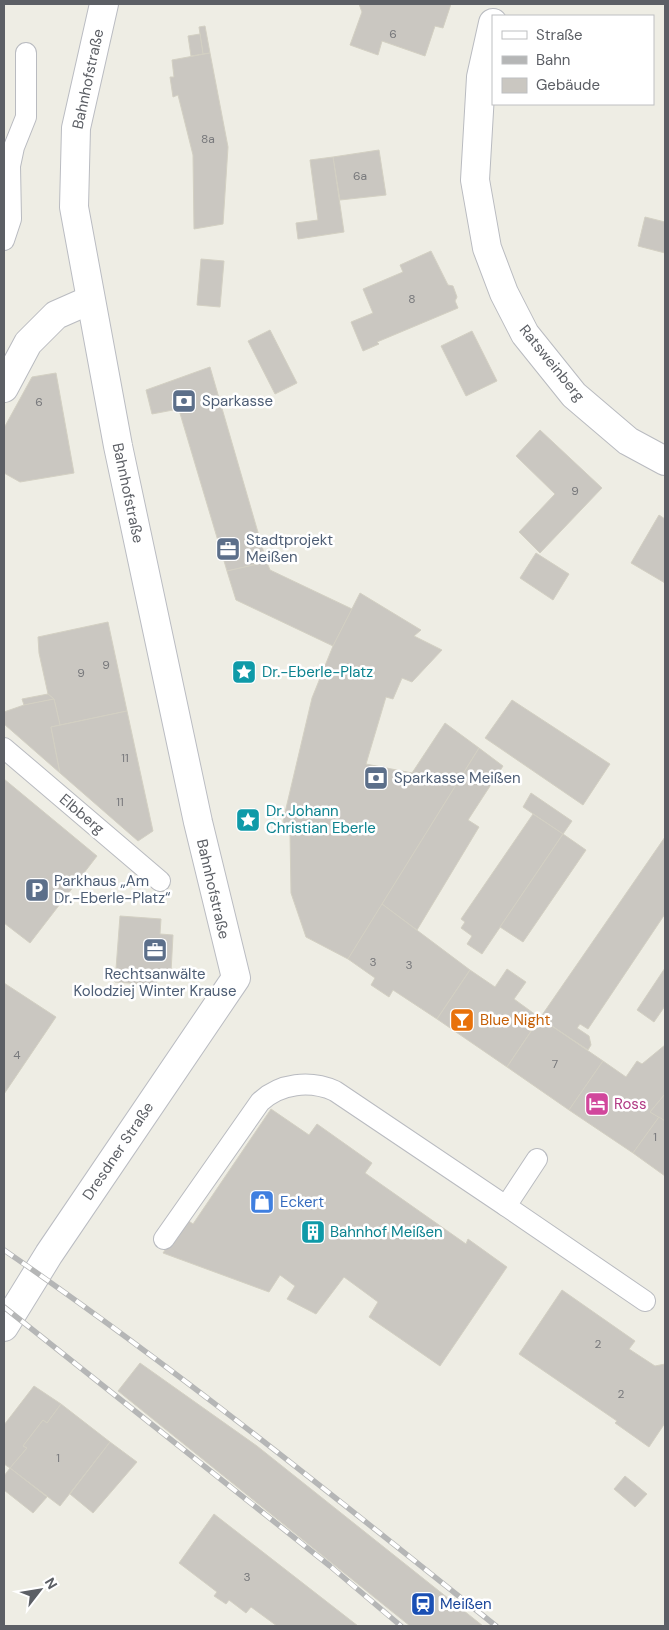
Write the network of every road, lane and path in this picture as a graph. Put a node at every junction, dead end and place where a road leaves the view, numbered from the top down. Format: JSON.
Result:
{"nodes":[{"id":1,"x":104,"y":4,"type":"edge"},
{"id":2,"x":492,"y":28,"type":"edge"},
{"id":3,"x":26,"y":52,"type":"dead end"},
{"id":4,"x":4,"y":240,"type":"edge"},
{"id":5,"x":90,"y":300,"type":"junction"},
{"id":6,"x":4,"y":388,"type":"edge"},
{"id":7,"x":665,"y":461,"type":"edge"},
{"id":8,"x":4,"y":748,"type":"edge"},
{"id":9,"x":160,"y":881,"type":"dead end"},
{"id":10,"x":236,"y":978,"type":"joint"},
{"id":11,"x":537,"y":1159,"type":"dead end"},
{"id":12,"x":506,"y":1206,"type":"junction"},
{"id":13,"x":164,"y":1239,"type":"dead end"},
{"id":14,"x":646,"y":1301,"type":"dead end"},
{"id":15,"x":4,"y":1327,"type":"edge"}],
"edges":[{"from":1,"to":5,"type":"main road","name":"Bahnhofstraße"},
{"from":2,"to":7,"type":"main road","name":"Ratsweinberg"},
{"from":3,"to":4,"type":"lane"},
{"from":5,"to":6,"type":"main road"},
{"from":5,"to":10,"type":"main road","name":"Bahnhofstraße"},
{"from":8,"to":9,"type":"lane","name":"Elbberg"},
{"from":10,"to":15,"type":"main road","name":"Dresdner Straße"},
{"from":11,"to":12,"type":"lane"},
{"from":12,"to":13,"type":"lane"},
{"from":12,"to":14,"type":"lane"}]}
